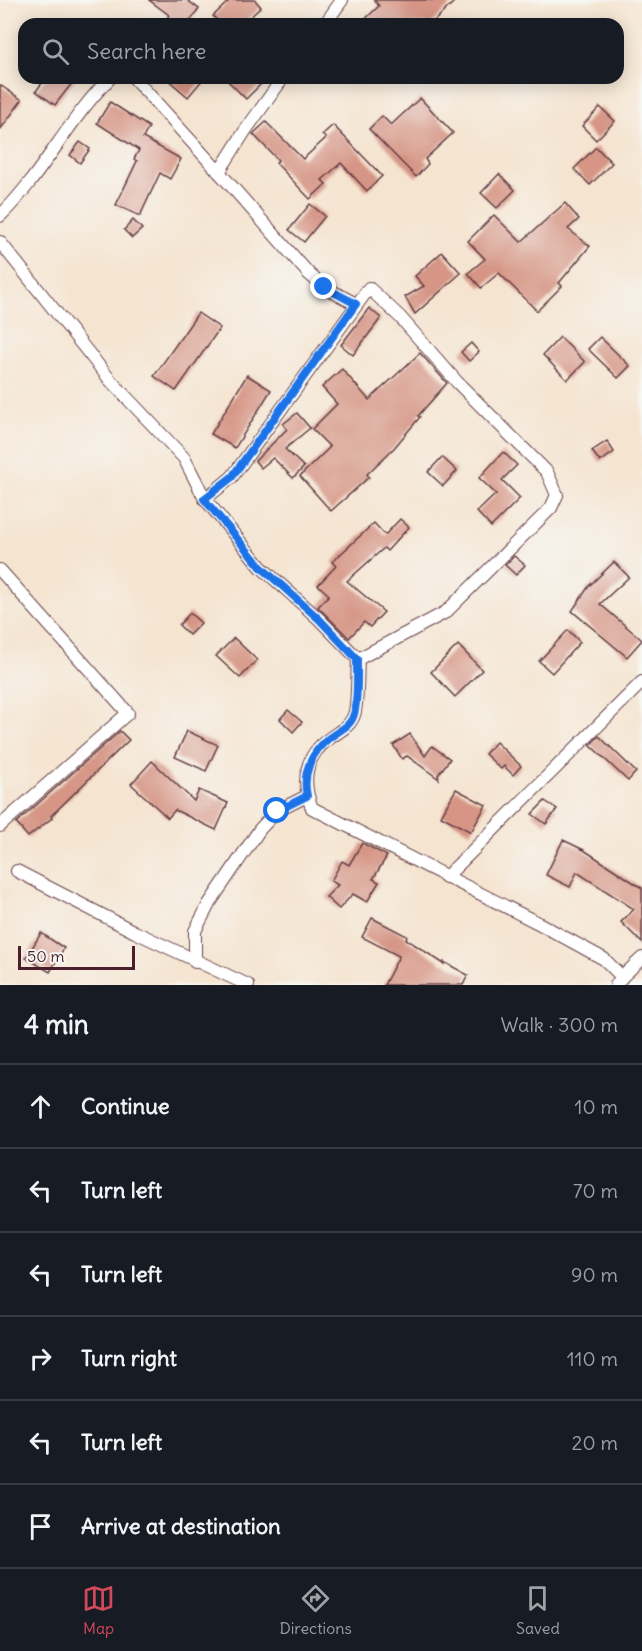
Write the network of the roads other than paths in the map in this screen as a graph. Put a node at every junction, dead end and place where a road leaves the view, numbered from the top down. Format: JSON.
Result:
{"nodes":[{"id":1,"x":342,"y":0,"type":"edge"},
{"id":2,"x":329,"y":18,"type":"edge"},
{"id":3,"x":104,"y":84,"type":"edge"},
{"id":4,"x":139,"y":84,"type":"edge"},
{"id":5,"x":280,"y":84,"type":"edge"},
{"id":6,"x":219,"y":172,"type":"junction"},
{"id":7,"x":0,"y":216,"type":"edge"},
{"id":8,"x":0,"y":242,"type":"edge"},
{"id":9,"x":356,"y":304,"type":"junction"},
{"id":10,"x":204,"y":499,"type":"junction"},
{"id":11,"x":0,"y":570,"type":"edge"},
{"id":12,"x":357,"y":659,"type":"junction"},
{"id":13,"x":642,"y":682,"type":"edge"},
{"id":14,"x":307,"y":796,"type":"junction"},
{"id":15,"x":0,"y":826,"type":"edge"},
{"id":16,"x":17,"y":871,"type":"dead end"},
{"id":17,"x":446,"y":877,"type":"junction"},
{"id":18,"x":642,"y":958,"type":"edge"},
{"id":19,"x":195,"y":962,"type":"junction"},
{"id":20,"x":619,"y":981,"type":"edge"},
{"id":21,"x":248,"y":985,"type":"edge"}],
"edges":[{"from":1,"to":2,"type":"street"},
{"from":3,"to":7,"type":"street"},
{"from":4,"to":6,"type":"street"},
{"from":5,"to":6,"type":"street"},
{"from":6,"to":9,"type":"street"},
{"from":8,"to":10,"type":"street"},
{"from":9,"to":10,"type":"street"},
{"from":9,"to":12,"type":"street"},
{"from":10,"to":12,"type":"street"},
{"from":11,"to":15,"type":"street"},
{"from":12,"to":14,"type":"street"},
{"from":13,"to":17,"type":"street"},
{"from":14,"to":17,"type":"street"},
{"from":14,"to":19,"type":"street"},
{"from":16,"to":19,"type":"street"},
{"from":17,"to":20,"type":"street"},
{"from":18,"to":20,"type":"street"},
{"from":19,"to":21,"type":"street"}]}
